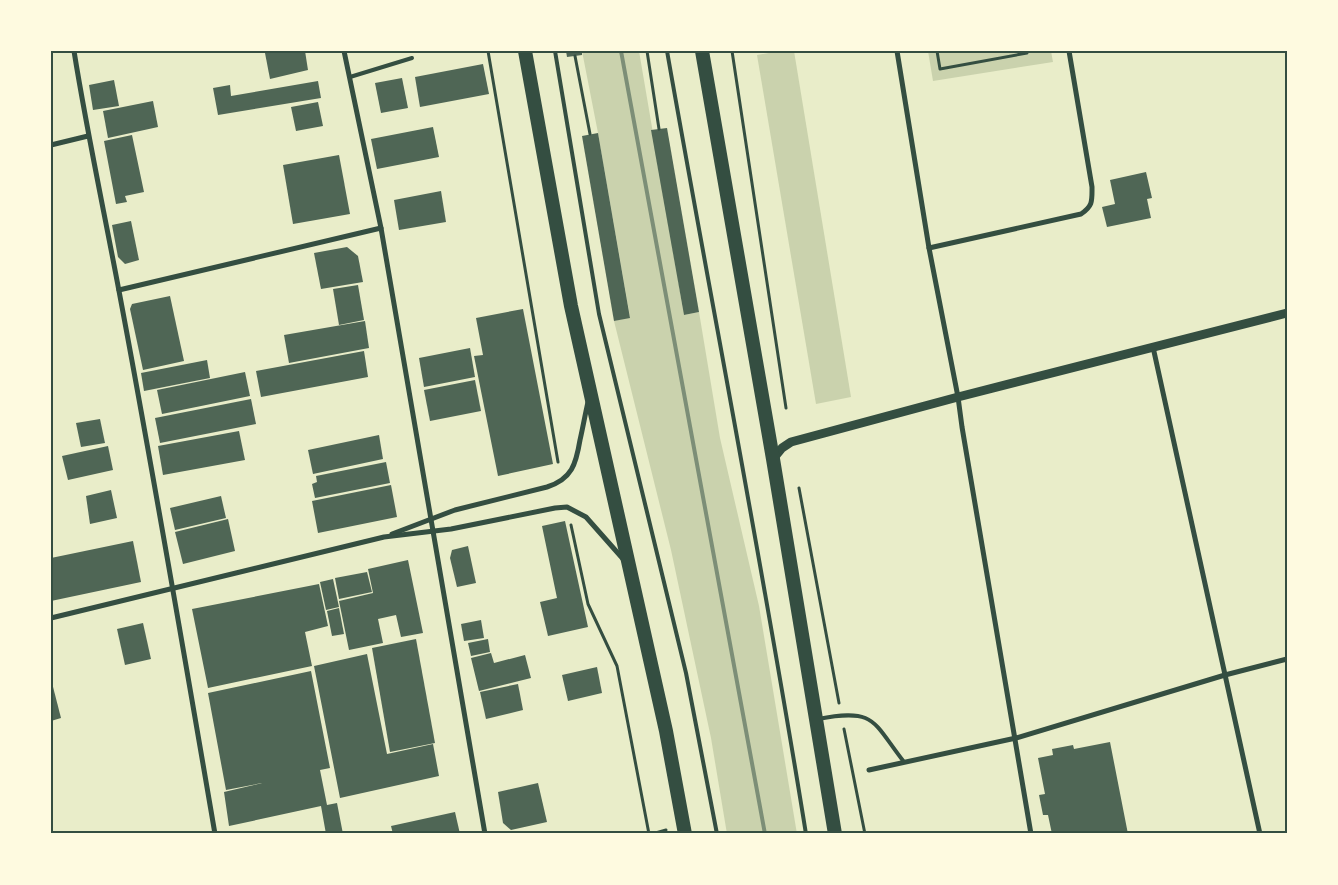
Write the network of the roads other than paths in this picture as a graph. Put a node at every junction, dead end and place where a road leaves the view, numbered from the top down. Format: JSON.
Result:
{"nodes":[{"id":1,"x":74,"y":51,"type":"edge"},
{"id":2,"x":344,"y":51,"type":"edge"},
{"id":3,"x":525,"y":51,"type":"edge"},
{"id":4,"x":555,"y":51,"type":"edge"},
{"id":5,"x":667,"y":51,"type":"edge"},
{"id":6,"x":702,"y":51,"type":"edge"},
{"id":7,"x":897,"y":51,"type":"edge"},
{"id":8,"x":1069,"y":51,"type":"edge"},
{"id":9,"x":412,"y":58,"type":"dead end"},
{"id":10,"x":350,"y":77,"type":"junction"},
{"id":11,"x":88,"y":136,"type":"junction"},
{"id":12,"x":51,"y":145,"type":"edge"},
{"id":13,"x":381,"y":228,"type":"junction"},
{"id":14,"x":929,"y":248,"type":"junction"},
{"id":15,"x":119,"y":290,"type":"junction"},
{"id":16,"x":1287,"y":313,"type":"edge"},
{"id":17,"x":1153,"y":347,"type":"junction"},
{"id":18,"x":590,"y":392,"type":"junction"},
{"id":19,"x":958,"y":398,"type":"junction"},
{"id":20,"x":773,"y":459,"type":"junction"},
{"id":21,"x":430,"y":519,"type":"junction"},
{"id":22,"x":432,"y":532,"type":"junction"},
{"id":23,"x":384,"y":537,"type":"junction"},
{"id":24,"x":629,"y":566,"type":"junction"},
{"id":25,"x":173,"y":588,"type":"junction"},
{"id":26,"x":51,"y":618,"type":"edge"},
{"id":27,"x":1287,"y":659,"type":"edge"},
{"id":28,"x":1225,"y":675,"type":"junction"},
{"id":29,"x":816,"y":719,"type":"junction"},
{"id":30,"x":1016,"y":738,"type":"junction"},
{"id":31,"x":904,"y":762,"type":"junction"},
{"id":32,"x":869,"y":770,"type":"road end"},
{"id":33,"x":215,"y":834,"type":"edge"},
{"id":34,"x":485,"y":834,"type":"edge"},
{"id":35,"x":685,"y":834,"type":"edge"},
{"id":36,"x":717,"y":834,"type":"edge"},
{"id":37,"x":806,"y":834,"type":"edge"},
{"id":38,"x":835,"y":834,"type":"edge"},
{"id":39,"x":1031,"y":834,"type":"edge"},
{"id":40,"x":1260,"y":834,"type":"edge"}],
"edges":[{"from":1,"to":11,"type":"street"},
{"from":2,"to":10,"type":"street"},
{"from":3,"to":18,"type":"highway"},
{"from":4,"to":36,"type":"lane"},
{"from":5,"to":37,"type":"lane"},
{"from":6,"to":20,"type":"highway"},
{"from":7,"to":14,"type":"street"},
{"from":8,"to":14,"type":"street"},
{"from":9,"to":10,"type":"lane"},
{"from":10,"to":13,"type":"street"},
{"from":11,"to":12,"type":"street"},
{"from":11,"to":15,"type":"street"},
{"from":13,"to":15,"type":"street"},
{"from":13,"to":21,"type":"street"},
{"from":14,"to":19,"type":"street"},
{"from":15,"to":25,"type":"street"},
{"from":16,"to":17,"type":"street"},
{"from":17,"to":19,"type":"street"},
{"from":17,"to":28,"type":"street"},
{"from":18,"to":21,"type":"street"},
{"from":18,"to":24,"type":"highway"},
{"from":19,"to":20,"type":"street"},
{"from":19,"to":30,"type":"street"},
{"from":20,"to":29,"type":"highway"},
{"from":21,"to":22,"type":"street"},
{"from":21,"to":23,"type":"street"},
{"from":22,"to":23,"type":"street"},
{"from":22,"to":24,"type":"street"},
{"from":22,"to":34,"type":"street"},
{"from":23,"to":25,"type":"street"},
{"from":24,"to":35,"type":"highway"},
{"from":25,"to":26,"type":"street"},
{"from":25,"to":33,"type":"street"},
{"from":27,"to":28,"type":"street"},
{"from":28,"to":30,"type":"street"},
{"from":28,"to":40,"type":"street"},
{"from":29,"to":31,"type":"lane"},
{"from":29,"to":38,"type":"highway"},
{"from":30,"to":31,"type":"street"},
{"from":30,"to":39,"type":"street"},
{"from":31,"to":32,"type":"street"}]}
